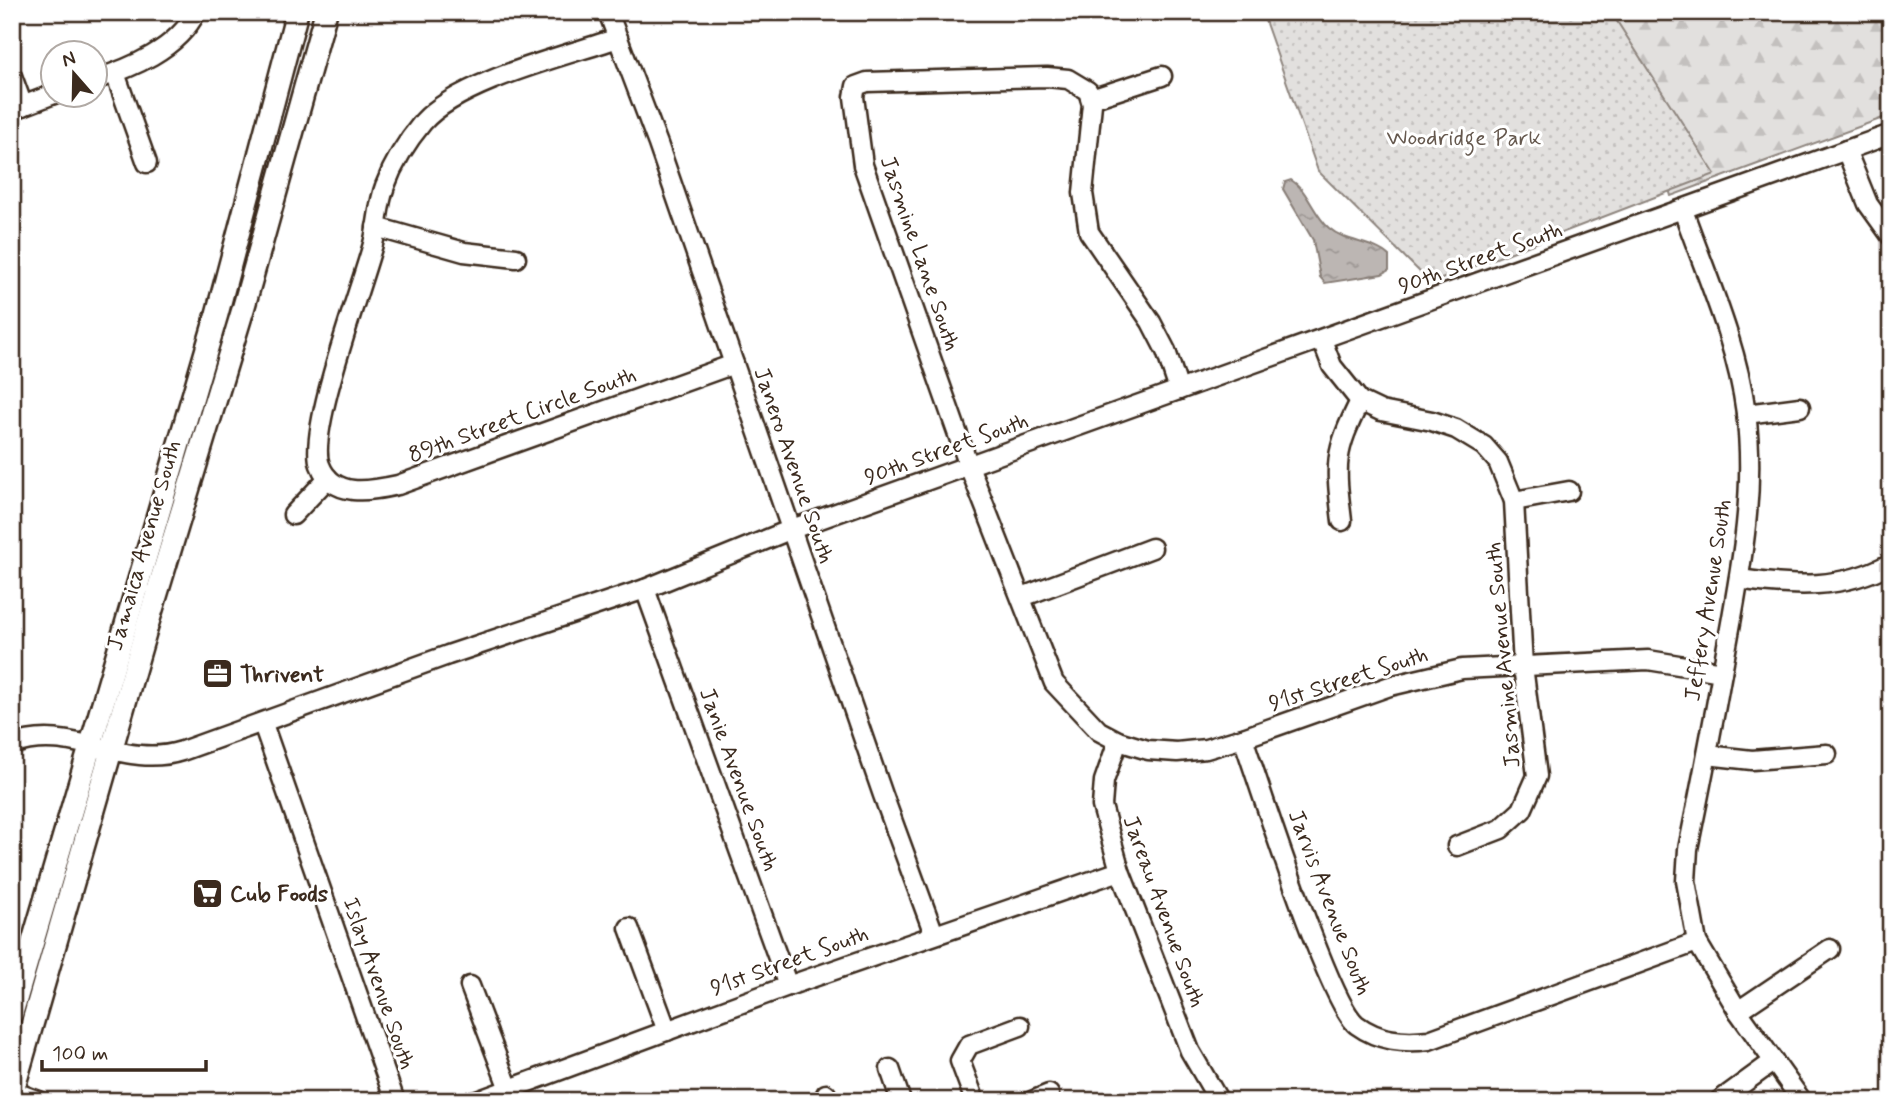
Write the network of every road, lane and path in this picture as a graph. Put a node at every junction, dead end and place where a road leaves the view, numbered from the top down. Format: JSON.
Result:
{"nodes":[{"id":1,"x":195,"y":12,"type":"edge"},
{"id":2,"x":298,"y":12,"type":"edge"},
{"id":3,"x":326,"y":12,"type":"edge"},
{"id":4,"x":608,"y":12,"type":"edge"},
{"id":5,"x":618,"y":38,"type":"junction"},
{"id":6,"x":115,"y":73,"type":"junction"},
{"id":7,"x":108,"y":75,"type":"edge"},
{"id":8,"x":12,"y":76,"type":"edge"},
{"id":9,"x":1162,"y":76,"type":"dead end"},
{"id":10,"x":1091,"y":99,"type":"junction"},
{"id":11,"x":38,"y":100,"type":"edge"},
{"id":12,"x":18,"y":108,"type":"edge"},
{"id":13,"x":1891,"y":134,"type":"edge"},
{"id":14,"x":1846,"y":150,"type":"junction"},
{"id":15,"x":146,"y":163,"type":"dead end"},
{"id":16,"x":1683,"y":210,"type":"junction"},
{"id":17,"x":376,"y":228,"type":"junction"},
{"id":18,"x":1891,"y":236,"type":"edge"},
{"id":19,"x":516,"y":258,"type":"dead end"},
{"id":20,"x":1322,"y":340,"type":"junction"},
{"id":21,"x":734,"y":364,"type":"junction"},
{"id":22,"x":1179,"y":390,"type":"junction"},
{"id":23,"x":1360,"y":401,"type":"junction"},
{"id":24,"x":1800,"y":407,"type":"dead end"},
{"id":25,"x":1746,"y":414,"type":"junction"},
{"id":26,"x":969,"y":466,"type":"junction"},
{"id":27,"x":328,"y":478,"type":"junction"},
{"id":28,"x":1569,"y":491,"type":"dead end"},
{"id":29,"x":1514,"y":501,"type":"junction"},
{"id":30,"x":293,"y":515,"type":"dead end"},
{"id":31,"x":1342,"y":521,"type":"dead end"},
{"id":32,"x":792,"y":529,"type":"junction"},
{"id":33,"x":1152,"y":548,"type":"dead end"},
{"id":34,"x":1891,"y":563,"type":"edge"},
{"id":35,"x":1739,"y":579,"type":"junction"},
{"id":36,"x":645,"y":589,"type":"junction"},
{"id":37,"x":1022,"y":597,"type":"junction"},
{"id":38,"x":1523,"y":666,"type":"junction"},
{"id":39,"x":1722,"y":672,"type":"junction"},
{"id":40,"x":262,"y":724,"type":"junction"},
{"id":41,"x":1243,"y":738,"type":"junction"},
{"id":42,"x":1118,"y":741,"type":"junction"},
{"id":43,"x":88,"y":744,"type":"junction"},
{"id":44,"x":12,"y":745,"type":"edge"},
{"id":45,"x":111,"y":751,"type":"junction"},
{"id":46,"x":1827,"y":754,"type":"dead end"},
{"id":47,"x":1707,"y":755,"type":"junction"},
{"id":48,"x":1457,"y":846,"type":"dead end"},
{"id":49,"x":1120,"y":871,"type":"junction"},
{"id":50,"x":629,"y":928,"type":"dead end"},
{"id":51,"x":934,"y":934,"type":"junction"},
{"id":52,"x":1697,"y":942,"type":"junction"},
{"id":53,"x":1830,"y":949,"type":"dead end"},
{"id":54,"x":470,"y":986,"type":"dead end"},
{"id":55,"x":788,"y":986,"type":"junction"},
{"id":56,"x":1738,"y":1011,"type":"junction"},
{"id":57,"x":12,"y":1013,"type":"edge"},
{"id":58,"x":1020,"y":1026,"type":"dead end"},
{"id":59,"x":667,"y":1031,"type":"junction"},
{"id":60,"x":1774,"y":1061,"type":"junction"},
{"id":61,"x":890,"y":1069,"type":"dead end"},
{"id":62,"x":509,"y":1089,"type":"junction"},
{"id":63,"x":12,"y":1092,"type":"edge"},
{"id":64,"x":39,"y":1101,"type":"edge"},
{"id":65,"x":395,"y":1101,"type":"edge"},
{"id":66,"x":477,"y":1101,"type":"edge"},
{"id":67,"x":901,"y":1101,"type":"edge"},
{"id":68,"x":975,"y":1101,"type":"edge"},
{"id":69,"x":1219,"y":1101,"type":"edge"},
{"id":70,"x":1719,"y":1101,"type":"edge"},
{"id":71,"x":1802,"y":1101,"type":"edge"}],
"edges":[{"from":1,"to":6,"type":"street"},
{"from":2,"to":43,"type":"main road","name":"Jamaica Avenue South"},
{"from":3,"to":45,"type":"main road","name":"Jamaica Avenue South"},
{"from":4,"to":5,"type":"street","name":"Janero Avenue South"},
{"from":5,"to":17,"type":"street"},
{"from":5,"to":21,"type":"street","name":"Janero Avenue South"},
{"from":6,"to":7,"type":"street"},
{"from":6,"to":15,"type":"street"},
{"from":8,"to":12,"type":"street"},
{"from":9,"to":10,"type":"street"},
{"from":10,"to":22,"type":"street"},
{"from":10,"to":26,"type":"street","name":"Jasmine Lane South"},
{"from":11,"to":12,"type":"street"},
{"from":13,"to":14,"type":"street","name":"90th Street South"},
{"from":14,"to":16,"type":"street","name":"90th Street South"},
{"from":14,"to":18,"type":"street"},
{"from":16,"to":20,"type":"street","name":"90th Street South"},
{"from":16,"to":25,"type":"street","name":"Jeffery Avenue South"},
{"from":17,"to":19,"type":"street"},
{"from":17,"to":27,"type":"street"},
{"from":20,"to":22,"type":"street","name":"90th Street South"},
{"from":20,"to":23,"type":"street"},
{"from":21,"to":27,"type":"street","name":"89th Street Circle South"},
{"from":21,"to":32,"type":"street","name":"Janero Avenue South"},
{"from":22,"to":26,"type":"street","name":"90th Street South"},
{"from":23,"to":29,"type":"street","name":"Jasmine Avenue South"},
{"from":23,"to":31,"type":"street"},
{"from":24,"to":25,"type":"street"},
{"from":25,"to":35,"type":"street","name":"Jeffery Avenue South"},
{"from":26,"to":32,"type":"street","name":"90th Street South"},
{"from":26,"to":37,"type":"street"},
{"from":27,"to":30,"type":"street"},
{"from":28,"to":29,"type":"street"},
{"from":29,"to":38,"type":"street","name":"Jasmine Avenue South"},
{"from":32,"to":36,"type":"street","name":"90th Street South"},
{"from":32,"to":51,"type":"street","name":"Janero Avenue South"},
{"from":33,"to":37,"type":"street"},
{"from":34,"to":35,"type":"street"},
{"from":35,"to":39,"type":"street","name":"Jeffery Avenue South"},
{"from":36,"to":40,"type":"street","name":"90th Street South"},
{"from":36,"to":55,"type":"street","name":"Janie Avenue South"},
{"from":37,"to":42,"type":"street"},
{"from":38,"to":39,"type":"street","name":"91st Street South"},
{"from":38,"to":41,"type":"street","name":"91st Street South"},
{"from":38,"to":48,"type":"street","name":"Jasmine Avenue South"},
{"from":39,"to":47,"type":"street","name":"Jeffery Avenue South"},
{"from":40,"to":45,"type":"street","name":"90th Street South"},
{"from":40,"to":65,"type":"street","name":"Islay Avenue South"},
{"from":41,"to":42,"type":"street","name":"91st Street South"},
{"from":41,"to":52,"type":"street","name":"Jarvis Avenue South"},
{"from":42,"to":49,"type":"street","name":"Jareau Avenue South"},
{"from":43,"to":44,"type":"street","name":"90th Street South"},
{"from":43,"to":45,"type":"street","name":"90th Street South"},
{"from":43,"to":57,"type":"main road","name":"Jamaica Avenue South"},
{"from":45,"to":63,"type":"main road","name":"Jamaica Avenue South"},
{"from":46,"to":47,"type":"street"},
{"from":47,"to":52,"type":"street","name":"Jeffery Avenue South"},
{"from":49,"to":51,"type":"street","name":"91st Street South"},
{"from":49,"to":69,"type":"street","name":"Jareau Avenue South"},
{"from":50,"to":59,"type":"street"},
{"from":51,"to":55,"type":"street","name":"91st Street South"},
{"from":52,"to":56,"type":"street","name":"Jeffery Avenue South"},
{"from":53,"to":56,"type":"street"},
{"from":54,"to":62,"type":"street"},
{"from":55,"to":59,"type":"street","name":"91st Street South"},
{"from":56,"to":60,"type":"street","name":"Jeffery Avenue South"},
{"from":58,"to":68,"type":"street"},
{"from":59,"to":62,"type":"street","name":"91st Street South"},
{"from":60,"to":70,"type":"street"},
{"from":60,"to":71,"type":"street","name":"Jeffery Avenue South"},
{"from":61,"to":67,"type":"street"},
{"from":62,"to":66,"type":"street","name":"91st Street South"},
{"from":63,"to":64,"type":"street"}]}
